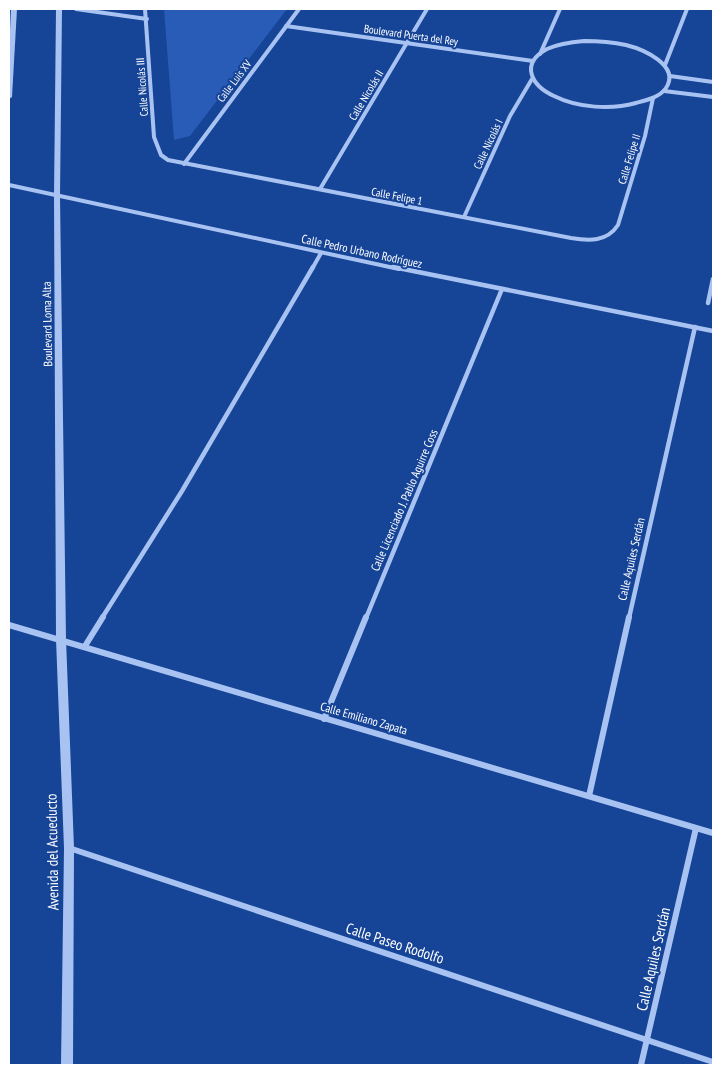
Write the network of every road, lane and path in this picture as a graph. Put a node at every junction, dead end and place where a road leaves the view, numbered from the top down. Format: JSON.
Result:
{"nodes":[{"id":1,"x":14,"y":9,"type":"edge"},
{"id":2,"x":59,"y":9,"type":"edge"},
{"id":3,"x":76,"y":9,"type":"edge"},
{"id":4,"x":145,"y":9,"type":"edge"},
{"id":5,"x":299,"y":9,"type":"edge"},
{"id":6,"x":427,"y":9,"type":"edge"},
{"id":7,"x":560,"y":9,"type":"edge"},
{"id":8,"x":687,"y":9,"type":"edge"},
{"id":9,"x":147,"y":18,"type":"junction"},
{"id":10,"x":286,"y":26,"type":"junction"},
{"id":11,"x":407,"y":44,"type":"junction"},
{"id":12,"x":540,"y":54,"type":"junction"},
{"id":13,"x":533,"y":61,"type":"junction"},
{"id":14,"x":665,"y":65,"type":"junction"},
{"id":15,"x":670,"y":76,"type":"junction"},
{"id":16,"x":532,"y":79,"type":"junction"},
{"id":17,"x":713,"y":82,"type":"edge"},
{"id":18,"x":664,"y":91,"type":"junction"},
{"id":19,"x":9,"y":97,"type":"edge"},
{"id":20,"x":713,"y":97,"type":"edge"},
{"id":21,"x":653,"y":98,"type":"junction"},
{"id":22,"x":168,"y":160,"type":"joint"},
{"id":23,"x":184,"y":164,"type":"junction"},
{"id":24,"x":9,"y":185,"type":"edge"},
{"id":25,"x":320,"y":189,"type":"junction"},
{"id":26,"x":57,"y":196,"type":"junction"},
{"id":27,"x":464,"y":217,"type":"junction"},
{"id":28,"x":618,"y":225,"type":"joint"},
{"id":29,"x":321,"y":253,"type":"junction"},
{"id":30,"x":713,"y":279,"type":"edge"},
{"id":31,"x":502,"y":289,"type":"junction"},
{"id":32,"x":708,"y":304,"type":"dead end"},
{"id":33,"x":695,"y":327,"type":"junction"},
{"id":34,"x":713,"y":330,"type":"edge"},
{"id":35,"x":9,"y":625,"type":"edge"},
{"id":36,"x":61,"y":639,"type":"junction"},
{"id":37,"x":85,"y":646,"type":"junction"},
{"id":38,"x":324,"y":719,"type":"junction"},
{"id":39,"x":590,"y":796,"type":"junction"},
{"id":40,"x":696,"y":828,"type":"junction"},
{"id":41,"x":713,"y":833,"type":"edge"},
{"id":42,"x":69,"y":848,"type":"junction"},
{"id":43,"x":647,"y":1040,"type":"junction"},
{"id":44,"x":713,"y":1062,"type":"edge"},
{"id":45,"x":67,"y":1065,"type":"edge"},
{"id":46,"x":641,"y":1065,"type":"edge"}],
"edges":[{"from":1,"to":19,"type":"street"},
{"from":2,"to":26,"type":"street","name":"Boulevard Loma Alta"},
{"from":3,"to":9,"type":"street"},
{"from":4,"to":9,"type":"street","name":"Calle Nicolás III"},
{"from":5,"to":10,"type":"street","name":"Calle Luis XV"},
{"from":6,"to":11,"type":"street","name":"Calle Nicolás II"},
{"from":7,"to":12,"type":"street"},
{"from":8,"to":14,"type":"street"},
{"from":9,"to":22,"type":"street","name":"Calle Nicolás III"},
{"from":10,"to":11,"type":"street","name":"Boulevard Puerta del Rey"},
{"from":10,"to":23,"type":"street","name":"Calle Luis XV"},
{"from":11,"to":13,"type":"street","name":"Boulevard Puerta del Rey"},
{"from":11,"to":25,"type":"street","name":"Calle Nicolás II"},
{"from":12,"to":13,"type":"street"},
{"from":12,"to":14,"type":"street"},
{"from":13,"to":16,"type":"street"},
{"from":14,"to":15,"type":"street"},
{"from":15,"to":17,"type":"street"},
{"from":15,"to":18,"type":"street"},
{"from":16,"to":21,"type":"street"},
{"from":16,"to":27,"type":"street","name":"Calle Nicolás I"},
{"from":18,"to":20,"type":"street"},
{"from":18,"to":21,"type":"street"},
{"from":21,"to":28,"type":"street","name":"Calle Felipe II"},
{"from":22,"to":23,"type":"street","name":"Calle Felipe 1"},
{"from":23,"to":25,"type":"street","name":"Calle Felipe 1"},
{"from":24,"to":26,"type":"street","name":"Calle Pedro Urbano Rodríguez"},
{"from":25,"to":27,"type":"street","name":"Calle Felipe 1"},
{"from":26,"to":29,"type":"street","name":"Calle Pedro Urbano Rodríguez"},
{"from":26,"to":36,"type":"street","name":"Boulevard Loma Alta"},
{"from":27,"to":28,"type":"street","name":"Calle Felipe 1"},
{"from":29,"to":31,"type":"street","name":"Calle Pedro Urbano Rodríguez"},
{"from":29,"to":37,"type":"street"},
{"from":30,"to":32,"type":"street"},
{"from":31,"to":33,"type":"street","name":"Calle Pedro Urbano Rodríguez"},
{"from":31,"to":38,"type":"street","name":"Calle Licenciado J. Pablo Aguirre Coss"},
{"from":33,"to":34,"type":"street","name":"Calle Pedro Urbano Rodríguez"},
{"from":33,"to":39,"type":"street","name":"Calle Aquiles Serdán"},
{"from":35,"to":36,"type":"street","name":"Calle Emiliano Zapata"},
{"from":36,"to":37,"type":"street","name":"Calle Emiliano Zapata"},
{"from":36,"to":42,"type":"street","name":"Avenida del Acueducto"},
{"from":37,"to":38,"type":"street","name":"Calle Emiliano Zapata"},
{"from":38,"to":39,"type":"street","name":"Calle Emiliano Zapata"},
{"from":39,"to":40,"type":"street","name":"Calle Emiliano Zapata"},
{"from":40,"to":41,"type":"street","name":"Calle Emiliano Zapata"},
{"from":40,"to":43,"type":"street","name":"Calle Aquiles Serdán"},
{"from":42,"to":43,"type":"street","name":"Calle Paseo Rodolfo"},
{"from":42,"to":45,"type":"street","name":"Avenida del Acueducto"},
{"from":43,"to":44,"type":"street","name":"Calle Paseo Rodolfo"},
{"from":43,"to":46,"type":"street","name":"Calle Aquiles Serdán"}]}
